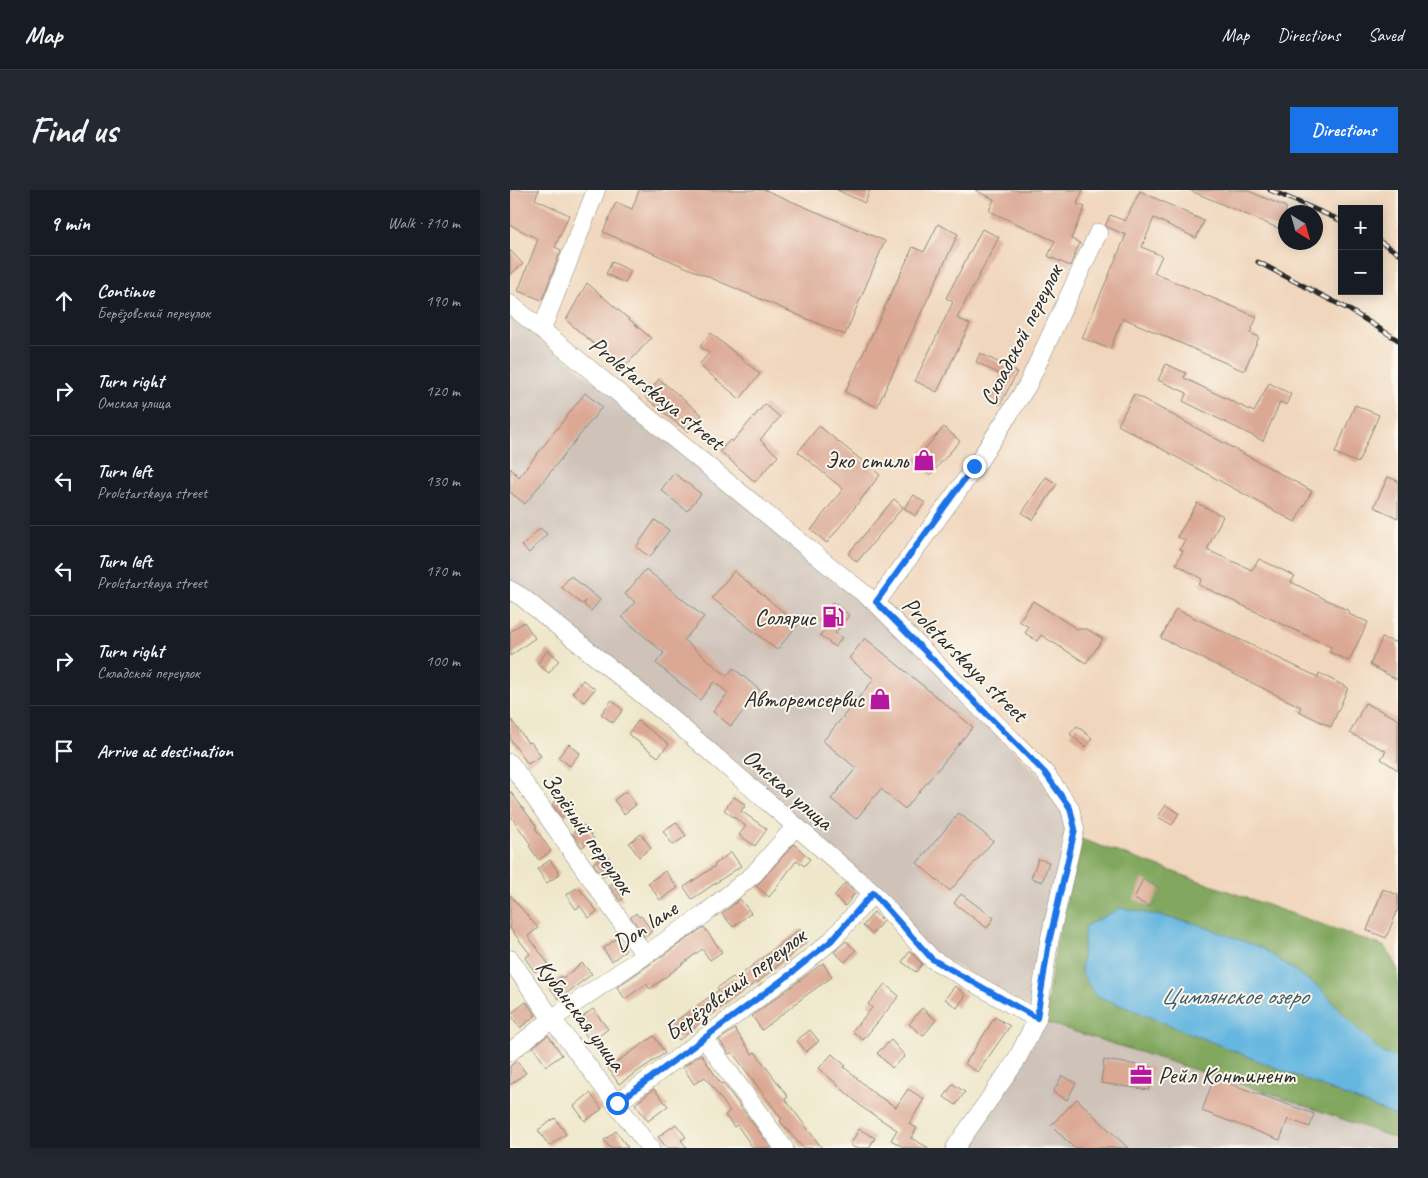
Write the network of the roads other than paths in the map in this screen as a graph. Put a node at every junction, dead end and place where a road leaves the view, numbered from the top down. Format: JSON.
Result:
{"nodes":[{"id":1,"x":596,"y":190,"type":"edge"},
{"id":2,"x":1098,"y":233,"type":"dead end"},
{"id":3,"x":510,"y":304,"type":"edge"},
{"id":4,"x":542,"y":329,"type":"junction"},
{"id":5,"x":514,"y":598,"type":"edge"},
{"id":6,"x":876,"y":602,"type":"junction"},
{"id":7,"x":510,"y":763,"type":"edge"},
{"id":8,"x":795,"y":827,"type":"junction"},
{"id":9,"x":873,"y":893,"type":"junction"},
{"id":10,"x":644,"y":954,"type":"junction"},
{"id":11,"x":510,"y":960,"type":"edge"},
{"id":12,"x":1037,"y":1018,"type":"junction"},
{"id":13,"x":552,"y":1019,"type":"junction"},
{"id":14,"x":704,"y":1038,"type":"junction"},
{"id":15,"x":510,"y":1052,"type":"edge"},
{"id":16,"x":617,"y":1103,"type":"junction"},
{"id":17,"x":650,"y":1148,"type":"edge"},
{"id":18,"x":784,"y":1148,"type":"edge"},
{"id":19,"x":955,"y":1148,"type":"edge"}],
"edges":[{"from":1,"to":4,"type":"street"},
{"from":2,"to":6,"type":"street","name":"Складской переулок"},
{"from":3,"to":4,"type":"street","name":"Proletarskaya street"},
{"from":4,"to":6,"type":"street","name":"Proletarskaya street"},
{"from":5,"to":8,"type":"street","name":"Омская улица"},
{"from":6,"to":12,"type":"street","name":"Proletarskaya street"},
{"from":7,"to":10,"type":"street","name":"Зелёный переулок"},
{"from":8,"to":9,"type":"street","name":"Омская улица"},
{"from":8,"to":10,"type":"street","name":"Don lane"},
{"from":9,"to":12,"type":"street","name":"Омская улица"},
{"from":9,"to":14,"type":"street","name":"Берёзовский переулок"},
{"from":10,"to":13,"type":"street","name":"Don lane"},
{"from":11,"to":13,"type":"street","name":"Кубанская улица"},
{"from":12,"to":19,"type":"street","name":"Proletarskaya street"},
{"from":13,"to":15,"type":"street","name":"Don lane"},
{"from":13,"to":16,"type":"street","name":"Кубанская улица"},
{"from":14,"to":16,"type":"street","name":"Берёзовский переулок"},
{"from":14,"to":18,"type":"street"},
{"from":16,"to":17,"type":"street","name":"Кубанская улица"}]}
